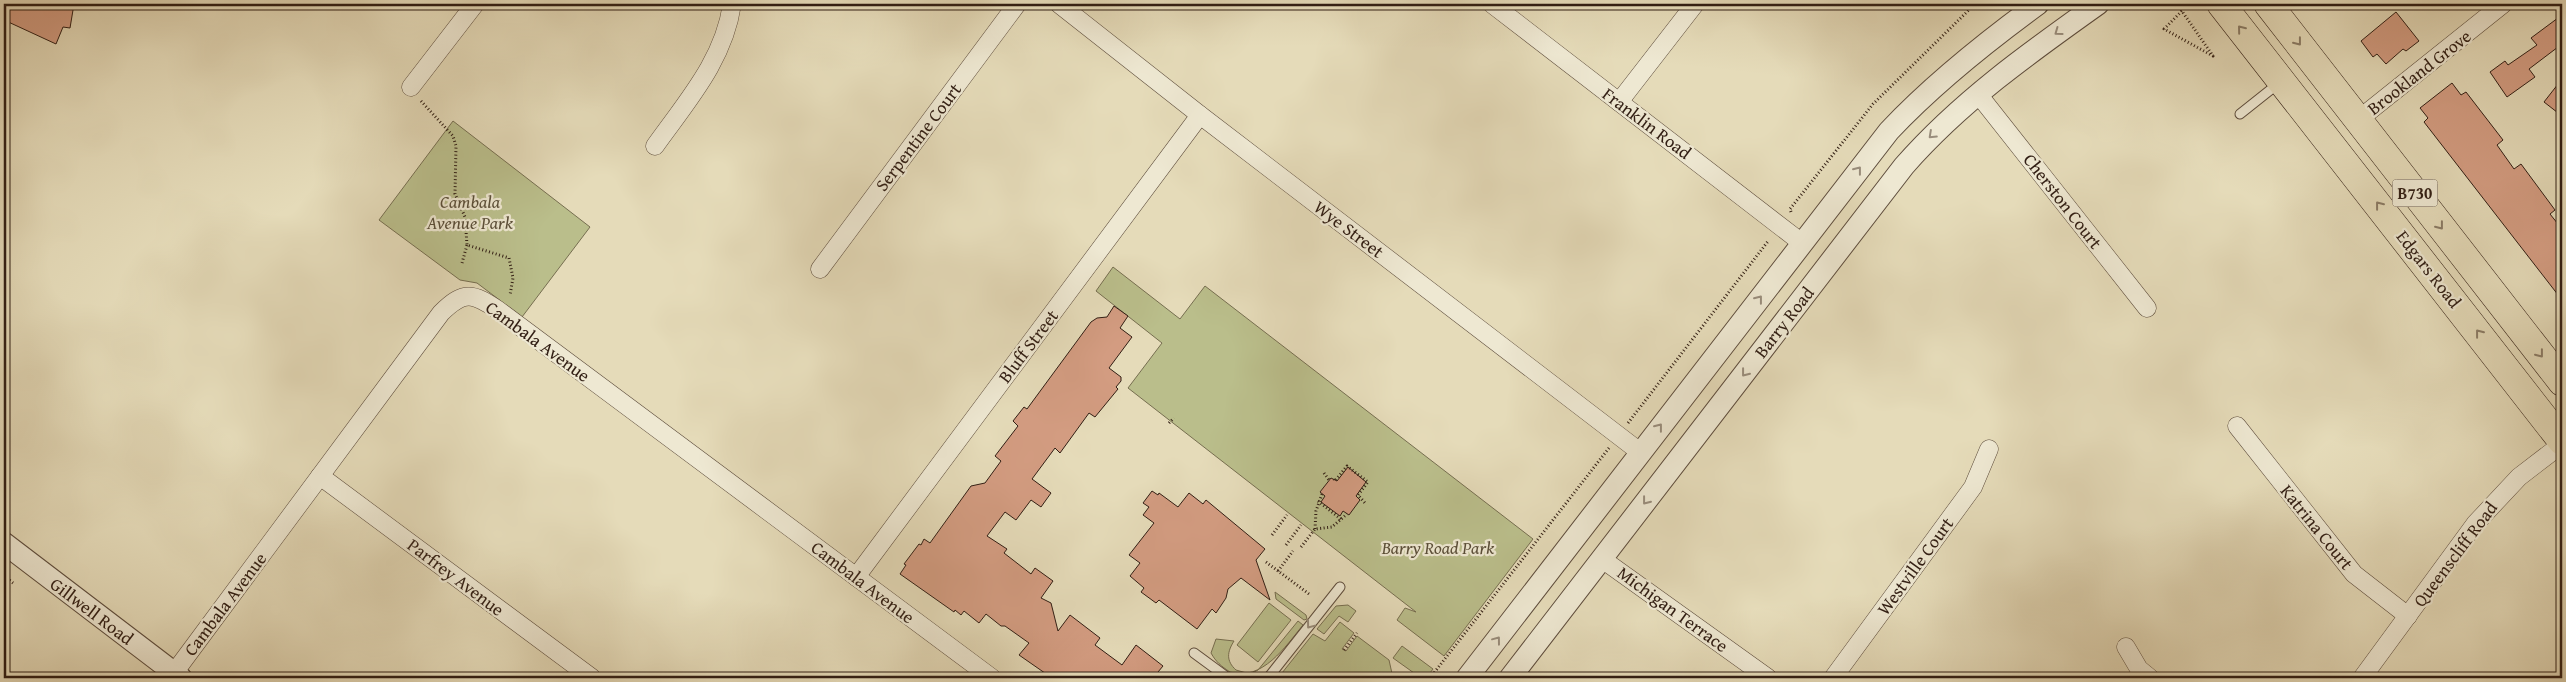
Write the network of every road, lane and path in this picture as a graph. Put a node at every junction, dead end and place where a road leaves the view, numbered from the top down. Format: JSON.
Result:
{"nodes":[{"id":1,"x":475,"y":4,"type":"edge"},
{"id":2,"x":732,"y":4,"type":"edge"},
{"id":3,"x":1017,"y":4,"type":"edge"},
{"id":4,"x":1059,"y":4,"type":"edge"},
{"id":5,"x":1492,"y":4,"type":"edge"},
{"id":6,"x":1695,"y":4,"type":"edge"},
{"id":7,"x":1976,"y":4,"type":"edge"},
{"id":8,"x":2038,"y":4,"type":"edge"},
{"id":9,"x":2098,"y":4,"type":"edge"},
{"id":10,"x":2177,"y":4,"type":"edge"},
{"id":11,"x":2221,"y":4,"type":"edge"},
{"id":12,"x":2268,"y":4,"type":"edge"},
{"id":13,"x":2503,"y":4,"type":"edge"},
{"id":14,"x":2182,"y":12,"type":"junction"},
{"id":15,"x":2282,"y":80,"type":"junction"},
{"id":16,"x":413,"y":92,"type":"joint"},
{"id":17,"x":1978,"y":94,"type":"junction"},
{"id":18,"x":1619,"y":102,"type":"junction"},
{"id":19,"x":2240,"y":114,"type":"dead end"},
{"id":20,"x":1200,"y":115,"type":"junction"},
{"id":21,"x":2358,"y":120,"type":"junction"},
{"id":22,"x":654,"y":146,"type":"dead end"},
{"id":23,"x":1782,"y":227,"type":"junction"},
{"id":24,"x":1802,"y":242,"type":"junction"},
{"id":25,"x":467,"y":245,"type":"junction"},
{"id":26,"x":462,"y":263,"type":"dead end"},
{"id":27,"x":1830,"y":263,"type":"junction"},
{"id":28,"x":820,"y":269,"type":"dead end"},
{"id":29,"x":510,"y":295,"type":"dead end"},
{"id":30,"x":2147,"y":308,"type":"dead end"},
{"id":31,"x":2562,"y":382,"type":"edge"},
{"id":32,"x":1174,"y":418,"type":"dead end"},
{"id":33,"x":1169,"y":424,"type":"dead end"},
{"id":34,"x":2237,"y":426,"type":"dead end"},
{"id":35,"x":1618,"y":436,"type":"junction"},
{"id":36,"x":2562,"y":443,"type":"edge"},
{"id":37,"x":1989,"y":449,"type":"dead end"},
{"id":38,"x":1640,"y":452,"type":"junction"},
{"id":39,"x":1324,"y":473,"type":"dead end"},
{"id":40,"x":320,"y":476,"type":"junction"},
{"id":41,"x":1334,"y":479,"type":"dead end"},
{"id":42,"x":1329,"y":480,"type":"dead end"},
{"id":43,"x":1322,"y":494,"type":"dead end"},
{"id":44,"x":1318,"y":501,"type":"junction"},
{"id":45,"x":1365,"y":503,"type":"dead end"},
{"id":46,"x":1287,"y":514,"type":"dead end"},
{"id":47,"x":1347,"y":514,"type":"dead end"},
{"id":48,"x":1342,"y":520,"type":"junction"},
{"id":49,"x":1301,"y":525,"type":"dead end"},
{"id":50,"x":1315,"y":529,"type":"junction"},
{"id":51,"x":1272,"y":535,"type":"dead end"},
{"id":52,"x":4,"y":544,"type":"edge"},
{"id":53,"x":1286,"y":545,"type":"dead end"},
{"id":54,"x":1301,"y":547,"type":"dead end"},
{"id":55,"x":1293,"y":551,"type":"dead end"},
{"id":56,"x":1602,"y":559,"type":"junction"},
{"id":57,"x":1266,"y":562,"type":"dead end"},
{"id":58,"x":1278,"y":571,"type":"junction"},
{"id":59,"x":4,"y":576,"type":"edge"},
{"id":60,"x":856,"y":577,"type":"junction"},
{"id":61,"x":13,"y":583,"type":"dead end"},
{"id":62,"x":1340,"y":587,"type":"dead end"},
{"id":63,"x":1310,"y":594,"type":"dead end"},
{"id":64,"x":2408,"y":616,"type":"junction"},
{"id":65,"x":1357,"y":633,"type":"dead end"},
{"id":66,"x":2126,"y":647,"type":"dead end"},
{"id":67,"x":1344,"y":650,"type":"dead end"},
{"id":68,"x":1194,"y":653,"type":"dead end"},
{"id":69,"x":177,"y":676,"type":"edge"},
{"id":70,"x":592,"y":678,"type":"edge"},
{"id":71,"x":992,"y":678,"type":"edge"},
{"id":72,"x":1228,"y":678,"type":"edge"},
{"id":73,"x":1268,"y":678,"type":"edge"},
{"id":74,"x":1430,"y":678,"type":"edge"},
{"id":75,"x":1467,"y":678,"type":"edge"},
{"id":76,"x":1510,"y":678,"type":"edge"},
{"id":77,"x":1768,"y":678,"type":"edge"},
{"id":78,"x":1833,"y":678,"type":"edge"},
{"id":79,"x":2150,"y":678,"type":"edge"},
{"id":80,"x":2362,"y":678,"type":"edge"}],
"edges":[{"from":1,"to":16,"type":"street"},
{"from":2,"to":22,"type":"street"},
{"from":3,"to":28,"type":"street","name":"Serpentine Court"},
{"from":4,"to":20,"type":"street","name":"Wye Street"},
{"from":5,"to":18,"type":"street","name":"Franklin Road"},
{"from":6,"to":18,"type":"street"},
{"from":7,"to":23,"type":"path"},
{"from":24,"to":8,"type":"street","name":"Barry Road","one_way":true},
{"from":9,"to":17,"type":"street","name":"Barry Road","one_way":true},
{"from":10,"to":14,"type":"path"},
{"from":15,"to":11,"type":"main road","name":"Edgars Road","number":"B730","one_way":true},
{"from":12,"to":21,"type":"main road","name":"Edgars Road","number":"B730","one_way":true},
{"from":13,"to":21,"type":"street","name":"Brookland Grove"},
{"from":14,"to":14,"type":"path"},
{"from":15,"to":19,"type":"lane"},
{"from":36,"to":15,"type":"main road","name":"Edgars Road","number":"B730","one_way":true},
{"from":16,"to":25,"type":"path"},
{"from":17,"to":27,"type":"street","name":"Barry Road","one_way":true},
{"from":17,"to":30,"type":"street","name":"Cherston Court"},
{"from":18,"to":23,"type":"street","name":"Franklin Road"},
{"from":20,"to":35,"type":"street","name":"Wye Street"},
{"from":20,"to":60,"type":"street","name":"Bluff Street"},
{"from":21,"to":31,"type":"main road","name":"Edgars Road","number":"B730","one_way":true},
{"from":23,"to":24,"type":"street","name":"Franklin Road"},
{"from":23,"to":35,"type":"path"},
{"from":24,"to":27,"type":"street"},
{"from":38,"to":24,"type":"street","name":"Barry Road","one_way":true},
{"from":25,"to":26,"type":"path"},
{"from":25,"to":29,"type":"path"},
{"from":27,"to":56,"type":"street","name":"Barry Road","one_way":true},
{"from":32,"to":33,"type":"path"},
{"from":34,"to":64,"type":"street","name":"Katrina Court"},
{"from":35,"to":38,"type":"street","name":"Wye Street"},
{"from":35,"to":74,"type":"path"},
{"from":36,"to":64,"type":"street","name":"Queenscliff Road"},
{"from":37,"to":78,"type":"street","name":"Westville Court"},
{"from":75,"to":38,"type":"street","name":"Barry Road","one_way":true},
{"from":39,"to":42,"type":"path"},
{"from":40,"to":60,"type":"street","name":"Cambala Avenue"},
{"from":40,"to":69,"type":"street","name":"Cambala Avenue"},
{"from":40,"to":70,"type":"street","name":"Parfrey Avenue"},
{"from":41,"to":45,"type":"path"},
{"from":43,"to":44,"type":"path"},
{"from":44,"to":48,"type":"path"},
{"from":44,"to":50,"type":"path"},
{"from":46,"to":51,"type":"path"},
{"from":47,"to":48,"type":"path"},
{"from":48,"to":50,"type":"path"},
{"from":49,"to":53,"type":"path"},
{"from":50,"to":54,"type":"path"},
{"from":52,"to":69,"type":"street","name":"Gillwell Road"},
{"from":55,"to":58,"type":"path"},
{"from":56,"to":76,"type":"street","name":"Barry Road"},
{"from":56,"to":77,"type":"street","name":"Michigan Terrace"},
{"from":57,"to":58,"type":"path"},
{"from":58,"to":63,"type":"path"},
{"from":59,"to":61,"type":"path"},
{"from":60,"to":71,"type":"street","name":"Cambala Avenue"},
{"from":62,"to":73,"type":"lane","one_way":true},
{"from":64,"to":80,"type":"street","name":"Queenscliff Road"},
{"from":65,"to":67,"type":"path"},
{"from":66,"to":79,"type":"street"},
{"from":68,"to":72,"type":"lane"}]}
